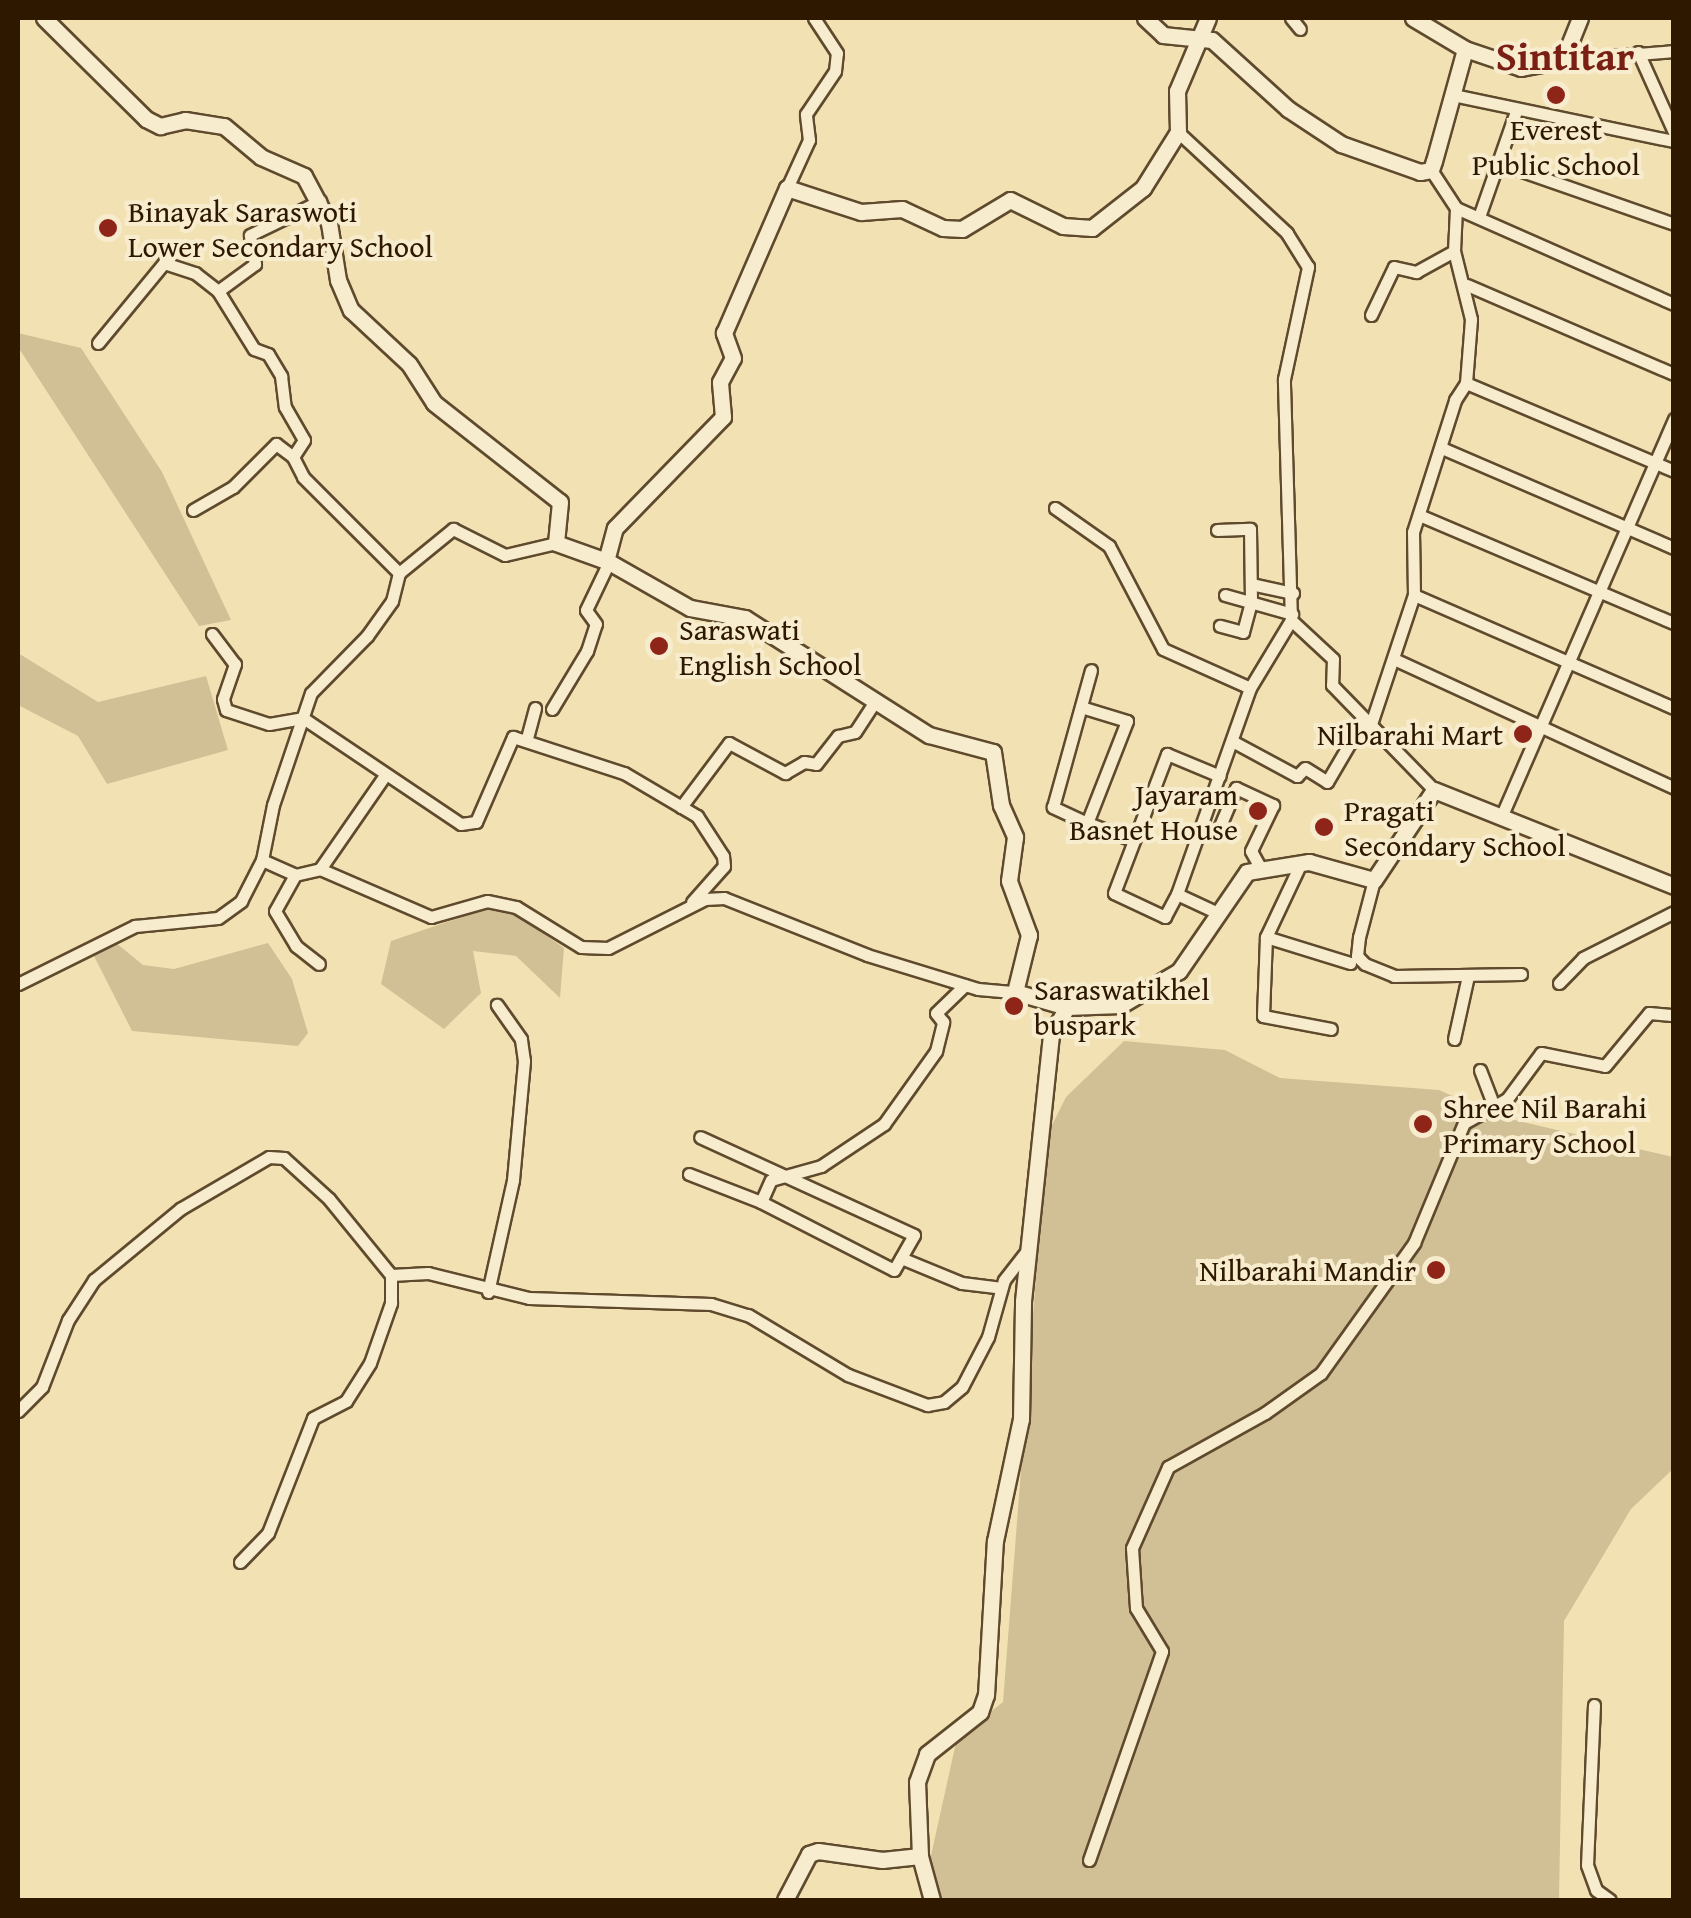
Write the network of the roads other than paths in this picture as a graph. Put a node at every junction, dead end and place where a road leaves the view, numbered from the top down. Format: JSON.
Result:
{"nodes":[{"id":1,"x":44,"y":18,"type":"edge"},
{"id":2,"x":814,"y":18,"type":"edge"},
{"id":3,"x":1145,"y":18,"type":"edge"},
{"id":4,"x":1291,"y":18,"type":"edge"},
{"id":5,"x":1413,"y":18,"type":"edge"},
{"id":6,"x":1580,"y":18,"type":"edge"},
{"id":7,"x":1205,"y":23,"type":"edge"},
{"id":8,"x":1300,"y":30,"type":"dead end"},
{"id":9,"x":1465,"y":49,"type":"junction"},
{"id":10,"x":1674,"y":50,"type":"edge"},
{"id":11,"x":1638,"y":52,"type":"junction"},
{"id":12,"x":1563,"y":60,"type":"junction"},
{"id":13,"x":1454,"y":95,"type":"junction"},
{"id":14,"x":1516,"y":112,"type":"junction"},
{"id":15,"x":1178,"y":132,"type":"junction"},
{"id":16,"x":1674,"y":132,"type":"edge"},
{"id":17,"x":1674,"y":142,"type":"edge"},
{"id":18,"x":1502,"y":164,"type":"junction"},
{"id":19,"x":1431,"y":170,"type":"junction"},
{"id":20,"x":787,"y":188,"type":"junction"},
{"id":21,"x":320,"y":201,"type":"junction"},
{"id":22,"x":1456,"y":208,"type":"junction"},
{"id":23,"x":1480,"y":214,"type":"junction"},
{"id":24,"x":1674,"y":224,"type":"edge"},
{"id":25,"x":1454,"y":251,"type":"junction"},
{"id":26,"x":1467,"y":285,"type":"junction"},
{"id":27,"x":218,"y":291,"type":"junction"},
{"id":28,"x":1674,"y":304,"type":"edge"},
{"id":29,"x":1371,"y":315,"type":"dead end"},
{"id":30,"x":98,"y":343,"type":"dead end"},
{"id":31,"x":1674,"y":374,"type":"edge"},
{"id":32,"x":1466,"y":383,"type":"junction"},
{"id":33,"x":1674,"y":419,"type":"edge"},
{"id":34,"x":1444,"y":449,"type":"junction"},
{"id":35,"x":293,"y":456,"type":"junction"},
{"id":36,"x":1654,"y":463,"type":"junction"},
{"id":37,"x":1674,"y":471,"type":"edge"},
{"id":38,"x":1054,"y":508,"type":"dead end"},
{"id":39,"x":193,"y":510,"type":"dead end"},
{"id":40,"x":1419,"y":514,"type":"junction"},
{"id":41,"x":1627,"y":528,"type":"junction"},
{"id":42,"x":1217,"y":530,"type":"dead end"},
{"id":43,"x":556,"y":542,"type":"junction"},
{"id":44,"x":1674,"y":548,"type":"edge"},
{"id":45,"x":607,"y":562,"type":"junction"},
{"id":46,"x":399,"y":573,"type":"junction"},
{"id":47,"x":1251,"y":584,"type":"junction"},
{"id":48,"x":1596,"y":590,"type":"junction"},
{"id":49,"x":1293,"y":593,"type":"junction"},
{"id":50,"x":1226,"y":595,"type":"dead end"},
{"id":51,"x":1414,"y":595,"type":"junction"},
{"id":52,"x":1251,"y":602,"type":"junction"},
{"id":53,"x":1291,"y":617,"type":"junction"},
{"id":54,"x":1674,"y":623,"type":"edge"},
{"id":55,"x":1220,"y":626,"type":"dead end"},
{"id":56,"x":212,"y":634,"type":"dead end"},
{"id":57,"x":1396,"y":660,"type":"junction"},
{"id":58,"x":1568,"y":662,"type":"junction"},
{"id":59,"x":1091,"y":670,"type":"dead end"},
{"id":60,"x":1250,"y":688,"type":"junction"},
{"id":61,"x":874,"y":703,"type":"junction"},
{"id":62,"x":1081,"y":707,"type":"junction"},
{"id":63,"x":535,"y":708,"type":"dead end"},
{"id":64,"x":1674,"y":708,"type":"edge"},
{"id":65,"x":552,"y":709,"type":"dead end"},
{"id":66,"x":303,"y":718,"type":"junction"},
{"id":67,"x":1367,"y":723,"type":"junction"},
{"id":68,"x":1540,"y":726,"type":"junction"},
{"id":69,"x":527,"y":738,"type":"junction"},
{"id":70,"x":1232,"y":742,"type":"junction"},
{"id":71,"x":385,"y":775,"type":"junction"},
{"id":72,"x":1219,"y":778,"type":"junction"},
{"id":73,"x":1236,"y":788,"type":"junction"},
{"id":74,"x":1674,"y":788,"type":"edge"},
{"id":75,"x":1434,"y":790,"type":"junction"},
{"id":76,"x":681,"y":807,"type":"junction"},
{"id":77,"x":1502,"y":815,"type":"junction"},
{"id":78,"x":1087,"y":823,"type":"junction"},
{"id":79,"x":1217,"y":833,"type":"dead end"},
{"id":80,"x":1133,"y":840,"type":"junction"},
{"id":81,"x":262,"y":860,"type":"junction"},
{"id":82,"x":1300,"y":865,"type":"dead end"},
{"id":83,"x":1260,"y":867,"type":"junction"},
{"id":84,"x":320,"y":869,"type":"junction"},
{"id":85,"x":295,"y":875,"type":"junction"},
{"id":86,"x":1374,"y":880,"type":"junction"},
{"id":87,"x":1674,"y":886,"type":"edge"},
{"id":88,"x":1177,"y":894,"type":"junction"},
{"id":89,"x":692,"y":906,"type":"junction"},
{"id":90,"x":1674,"y":912,"type":"edge"},
{"id":91,"x":1220,"y":914,"type":"junction"},
{"id":92,"x":1266,"y":937,"type":"junction"},
{"id":93,"x":1350,"y":963,"type":"dead end"},
{"id":94,"x":319,"y":964,"type":"dead end"},
{"id":95,"x":1521,"y":974,"type":"dead end"},
{"id":96,"x":1468,"y":976,"type":"junction"},
{"id":97,"x":1559,"y":983,"type":"dead end"},
{"id":98,"x":18,"y":984,"type":"edge"},
{"id":99,"x":966,"y":985,"type":"junction"},
{"id":100,"x":1014,"y":992,"type":"junction"},
{"id":101,"x":498,"y":1005,"type":"dead end"},
{"id":102,"x":1067,"y":1006,"type":"junction"},
{"id":103,"x":1674,"y":1015,"type":"edge"},
{"id":104,"x":1331,"y":1030,"type":"dead end"},
{"id":105,"x":1454,"y":1039,"type":"dead end"},
{"id":106,"x":1480,"y":1070,"type":"dead end"},
{"id":107,"x":1494,"y":1107,"type":"junction"},
{"id":108,"x":700,"y":1136,"type":"dead end"},
{"id":109,"x":690,"y":1174,"type":"dead end"},
{"id":110,"x":792,"y":1176,"type":"junction"},
{"id":111,"x":761,"y":1202,"type":"junction"},
{"id":112,"x":1029,"y":1248,"type":"junction"},
{"id":113,"x":901,"y":1258,"type":"junction"},
{"id":114,"x":390,"y":1275,"type":"junction"},
{"id":115,"x":1000,"y":1288,"type":"junction"},
{"id":116,"x":488,"y":1292,"type":"junction"},
{"id":117,"x":18,"y":1411,"type":"edge"},
{"id":118,"x":240,"y":1562,"type":"dead end"},
{"id":119,"x":1594,"y":1705,"type":"dead end"},
{"id":120,"x":920,"y":1856,"type":"junction"},
{"id":121,"x":1089,"y":1860,"type":"dead end"},
{"id":122,"x":785,"y":1900,"type":"edge"},
{"id":123,"x":932,"y":1900,"type":"edge"},
{"id":124,"x":1610,"y":1900,"type":"edge"}],
"edges":[{"from":1,"to":21,"type":"street"},
{"from":2,"to":20,"type":"street"},
{"from":3,"to":7,"type":"street"},
{"from":4,"to":8,"type":"street"},
{"from":5,"to":9,"type":"street"},
{"from":6,"to":12,"type":"street"},
{"from":7,"to":15,"type":"street"},
{"from":7,"to":19,"type":"street"},
{"from":9,"to":12,"type":"street"},
{"from":9,"to":13,"type":"street"},
{"from":10,"to":11,"type":"street"},
{"from":11,"to":12,"type":"street"},
{"from":11,"to":16,"type":"street"},
{"from":13,"to":14,"type":"street"},
{"from":13,"to":19,"type":"street"},
{"from":14,"to":17,"type":"street"},
{"from":14,"to":18,"type":"street"},
{"from":15,"to":20,"type":"street"},
{"from":15,"to":49,"type":"street"},
{"from":18,"to":23,"type":"street"},
{"from":18,"to":24,"type":"street"},
{"from":19,"to":22,"type":"street"},
{"from":20,"to":45,"type":"street"},
{"from":21,"to":27,"type":"street"},
{"from":21,"to":43,"type":"street"},
{"from":22,"to":23,"type":"street"},
{"from":22,"to":25,"type":"street"},
{"from":23,"to":28,"type":"street"},
{"from":25,"to":26,"type":"street"},
{"from":25,"to":29,"type":"street"},
{"from":26,"to":31,"type":"street"},
{"from":26,"to":32,"type":"street"},
{"from":27,"to":30,"type":"street"},
{"from":27,"to":35,"type":"street"},
{"from":32,"to":34,"type":"street"},
{"from":32,"to":36,"type":"street"},
{"from":33,"to":36,"type":"street"},
{"from":34,"to":40,"type":"street"},
{"from":34,"to":41,"type":"street"},
{"from":35,"to":39,"type":"street"},
{"from":35,"to":46,"type":"street"},
{"from":36,"to":37,"type":"street"},
{"from":36,"to":41,"type":"street"},
{"from":38,"to":60,"type":"street"},
{"from":40,"to":48,"type":"street"},
{"from":40,"to":51,"type":"street"},
{"from":41,"to":44,"type":"street"},
{"from":41,"to":48,"type":"street"},
{"from":42,"to":47,"type":"street"},
{"from":43,"to":45,"type":"street"},
{"from":43,"to":46,"type":"street"},
{"from":45,"to":61,"type":"street"},
{"from":45,"to":65,"type":"street"},
{"from":46,"to":66,"type":"street"},
{"from":47,"to":49,"type":"street"},
{"from":47,"to":52,"type":"street"},
{"from":48,"to":54,"type":"street"},
{"from":48,"to":58,"type":"street"},
{"from":49,"to":53,"type":"street"},
{"from":50,"to":52,"type":"street"},
{"from":51,"to":57,"type":"street"},
{"from":51,"to":58,"type":"street"},
{"from":52,"to":53,"type":"street"},
{"from":52,"to":55,"type":"street"},
{"from":53,"to":60,"type":"street"},
{"from":53,"to":67,"type":"street"},
{"from":56,"to":66,"type":"street"},
{"from":57,"to":67,"type":"street"},
{"from":57,"to":68,"type":"street"},
{"from":58,"to":64,"type":"street"},
{"from":58,"to":68,"type":"street"},
{"from":59,"to":62,"type":"street"},
{"from":60,"to":70,"type":"street"},
{"from":61,"to":76,"type":"street"},
{"from":61,"to":100,"type":"street"},
{"from":62,"to":78,"type":"street"},
{"from":62,"to":78,"type":"street"},
{"from":63,"to":69,"type":"street"},
{"from":66,"to":71,"type":"street"},
{"from":66,"to":81,"type":"street"},
{"from":67,"to":70,"type":"street"},
{"from":67,"to":75,"type":"street"},
{"from":68,"to":74,"type":"street"},
{"from":68,"to":77,"type":"street"},
{"from":69,"to":71,"type":"street"},
{"from":69,"to":76,"type":"street"},
{"from":70,"to":72,"type":"street"},
{"from":71,"to":84,"type":"street"},
{"from":72,"to":73,"type":"street"},
{"from":72,"to":80,"type":"street"},
{"from":72,"to":88,"type":"street"},
{"from":73,"to":79,"type":"street"},
{"from":73,"to":83,"type":"street"},
{"from":75,"to":77,"type":"street"},
{"from":75,"to":86,"type":"street"},
{"from":76,"to":89,"type":"street"},
{"from":77,"to":87,"type":"street"},
{"from":78,"to":80,"type":"street"},
{"from":80,"to":88,"type":"street"},
{"from":81,"to":85,"type":"street"},
{"from":81,"to":98,"type":"street"},
{"from":82,"to":92,"type":"street"},
{"from":83,"to":86,"type":"street"},
{"from":83,"to":91,"type":"street"},
{"from":84,"to":85,"type":"street"},
{"from":84,"to":89,"type":"street"},
{"from":85,"to":94,"type":"street"},
{"from":86,"to":96,"type":"street"},
{"from":88,"to":91,"type":"street"},
{"from":89,"to":99,"type":"street"},
{"from":90,"to":97,"type":"street"},
{"from":91,"to":102,"type":"street"},
{"from":92,"to":93,"type":"street"},
{"from":92,"to":104,"type":"street"},
{"from":95,"to":96,"type":"street"},
{"from":96,"to":105,"type":"street"},
{"from":99,"to":100,"type":"street"},
{"from":99,"to":110,"type":"street"},
{"from":100,"to":102,"type":"street"},
{"from":101,"to":116,"type":"street"},
{"from":102,"to":112,"type":"street"},
{"from":103,"to":107,"type":"street"},
{"from":106,"to":107,"type":"street"},
{"from":107,"to":121,"type":"street"},
{"from":108,"to":110,"type":"street"},
{"from":109,"to":111,"type":"street"},
{"from":110,"to":111,"type":"street"},
{"from":110,"to":113,"type":"street"},
{"from":111,"to":113,"type":"street"},
{"from":112,"to":115,"type":"street"},
{"from":112,"to":120,"type":"street"},
{"from":113,"to":115,"type":"street"},
{"from":114,"to":116,"type":"street"},
{"from":114,"to":117,"type":"street"},
{"from":114,"to":118,"type":"street"},
{"from":115,"to":116,"type":"street"},
{"from":119,"to":124,"type":"street"},
{"from":120,"to":122,"type":"street"},
{"from":120,"to":123,"type":"street"}]}
